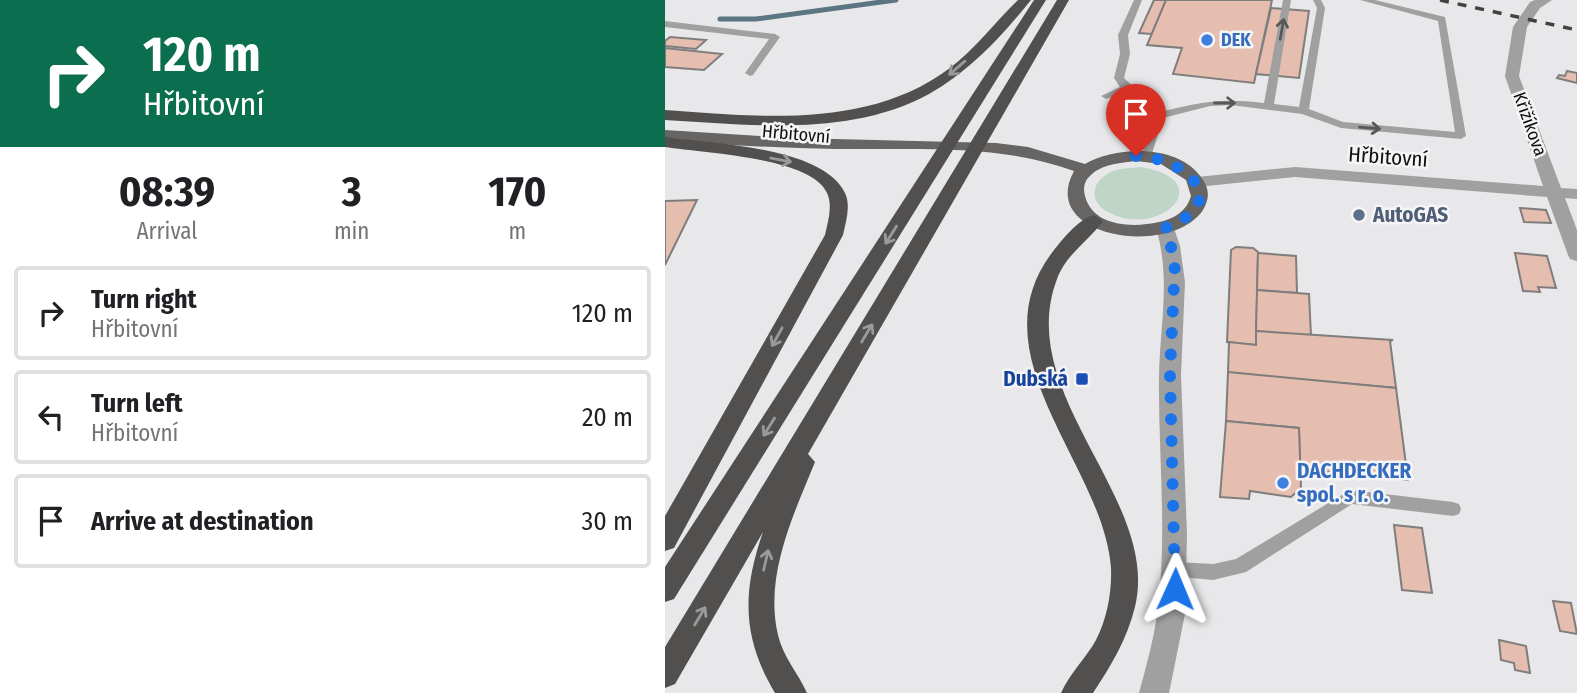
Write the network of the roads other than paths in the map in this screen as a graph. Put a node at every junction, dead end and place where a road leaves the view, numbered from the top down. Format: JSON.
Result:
{"nodes":[{"id":1,"x":1025,"y":0,"type":"edge"},
{"id":2,"x":1040,"y":0,"type":"edge"},
{"id":3,"x":1063,"y":0,"type":"edge"},
{"id":4,"x":1138,"y":0,"type":"edge"},
{"id":5,"x":1287,"y":0,"type":"edge"},
{"id":6,"x":1317,"y":0,"type":"edge"},
{"id":7,"x":1364,"y":0,"type":"edge"},
{"id":8,"x":1546,"y":0,"type":"edge"},
{"id":9,"x":665,"y":24,"type":"edge"},
{"id":10,"x":750,"y":73,"type":"dead end"},
{"id":11,"x":1124,"y":86,"type":"junction"},
{"id":12,"x":1106,"y":96,"type":"dead end"},
{"id":13,"x":1268,"y":107,"type":"junction"},
{"id":14,"x":1304,"y":111,"type":"junction"},
{"id":15,"x":665,"y":115,"type":"edge"},
{"id":16,"x":1158,"y":116,"type":"junction"},
{"id":17,"x":665,"y":122,"type":"edge"},
{"id":18,"x":665,"y":135,"type":"edge"},
{"id":19,"x":665,"y":142,"type":"edge"},
{"id":20,"x":928,"y":145,"type":"junction"},
{"id":21,"x":1146,"y":157,"type":"junction"},
{"id":22,"x":1086,"y":170,"type":"junction"},
{"id":23,"x":1197,"y":182,"type":"junction"},
{"id":24,"x":1555,"y":192,"type":"junction"},
{"id":25,"x":1577,"y":194,"type":"edge"},
{"id":26,"x":1094,"y":222,"type":"junction"},
{"id":27,"x":1165,"y":228,"type":"junction"},
{"id":28,"x":1577,"y":255,"type":"edge"},
{"id":29,"x":832,"y":392,"type":"junction"},
{"id":30,"x":1453,"y":509,"type":"dead end"},
{"id":31,"x":665,"y":540,"type":"edge"},
{"id":32,"x":1176,"y":570,"type":"junction"},
{"id":33,"x":665,"y":590,"type":"edge"},
{"id":34,"x":665,"y":674,"type":"edge"},
{"id":35,"x":1078,"y":690,"type":"edge"},
{"id":36,"x":792,"y":693,"type":"edge"},
{"id":37,"x":1154,"y":693,"type":"edge"}],
"edges":[{"from":1,"to":15,"type":"highway","one_way":true},
{"from":2,"to":33,"type":"highway","one_way":true},
{"from":29,"to":3,"type":"highway","one_way":true},
{"from":4,"to":11,"type":"lane"},
{"from":13,"to":5,"type":"lane","one_way":true},
{"from":6,"to":14,"type":"lane"},
{"from":14,"to":7,"type":"lane","one_way":true},
{"from":8,"to":24,"type":"street","name":"Křižíkova"},
{"from":9,"to":10,"type":"lane"},
{"from":11,"to":12,"type":"lane"},
{"from":11,"to":16,"type":"lane"},
{"from":13,"to":14,"type":"lane"},
{"from":16,"to":13,"type":"lane","one_way":true},
{"from":16,"to":21,"type":"lane"},
{"from":17,"to":20,"type":"main road","name":"Hřbitovní"},
{"from":18,"to":20,"type":"main road","name":"Hřbitovní"},
{"from":19,"to":31,"type":"highway","one_way":true},
{"from":20,"to":22,"type":"main road","name":"Hřbitovní"},
{"from":21,"to":22,"type":"main road"},
{"from":21,"to":23,"type":"main road"},
{"from":22,"to":26,"type":"main road"},
{"from":23,"to":24,"type":"street","name":"Hřbitovní"},
{"from":23,"to":27,"type":"main road"},
{"from":24,"to":25,"type":"street","name":"Hřbitovní"},
{"from":24,"to":28,"type":"street","name":"Křižíkova"},
{"from":26,"to":27,"type":"main road"},
{"from":26,"to":35,"type":"highway"},
{"from":27,"to":32,"type":"street"},
{"from":34,"to":29,"type":"highway","one_way":true},
{"from":36,"to":29,"type":"highway","one_way":true},
{"from":30,"to":32,"type":"lane"},
{"from":32,"to":37,"type":"street"}]}
